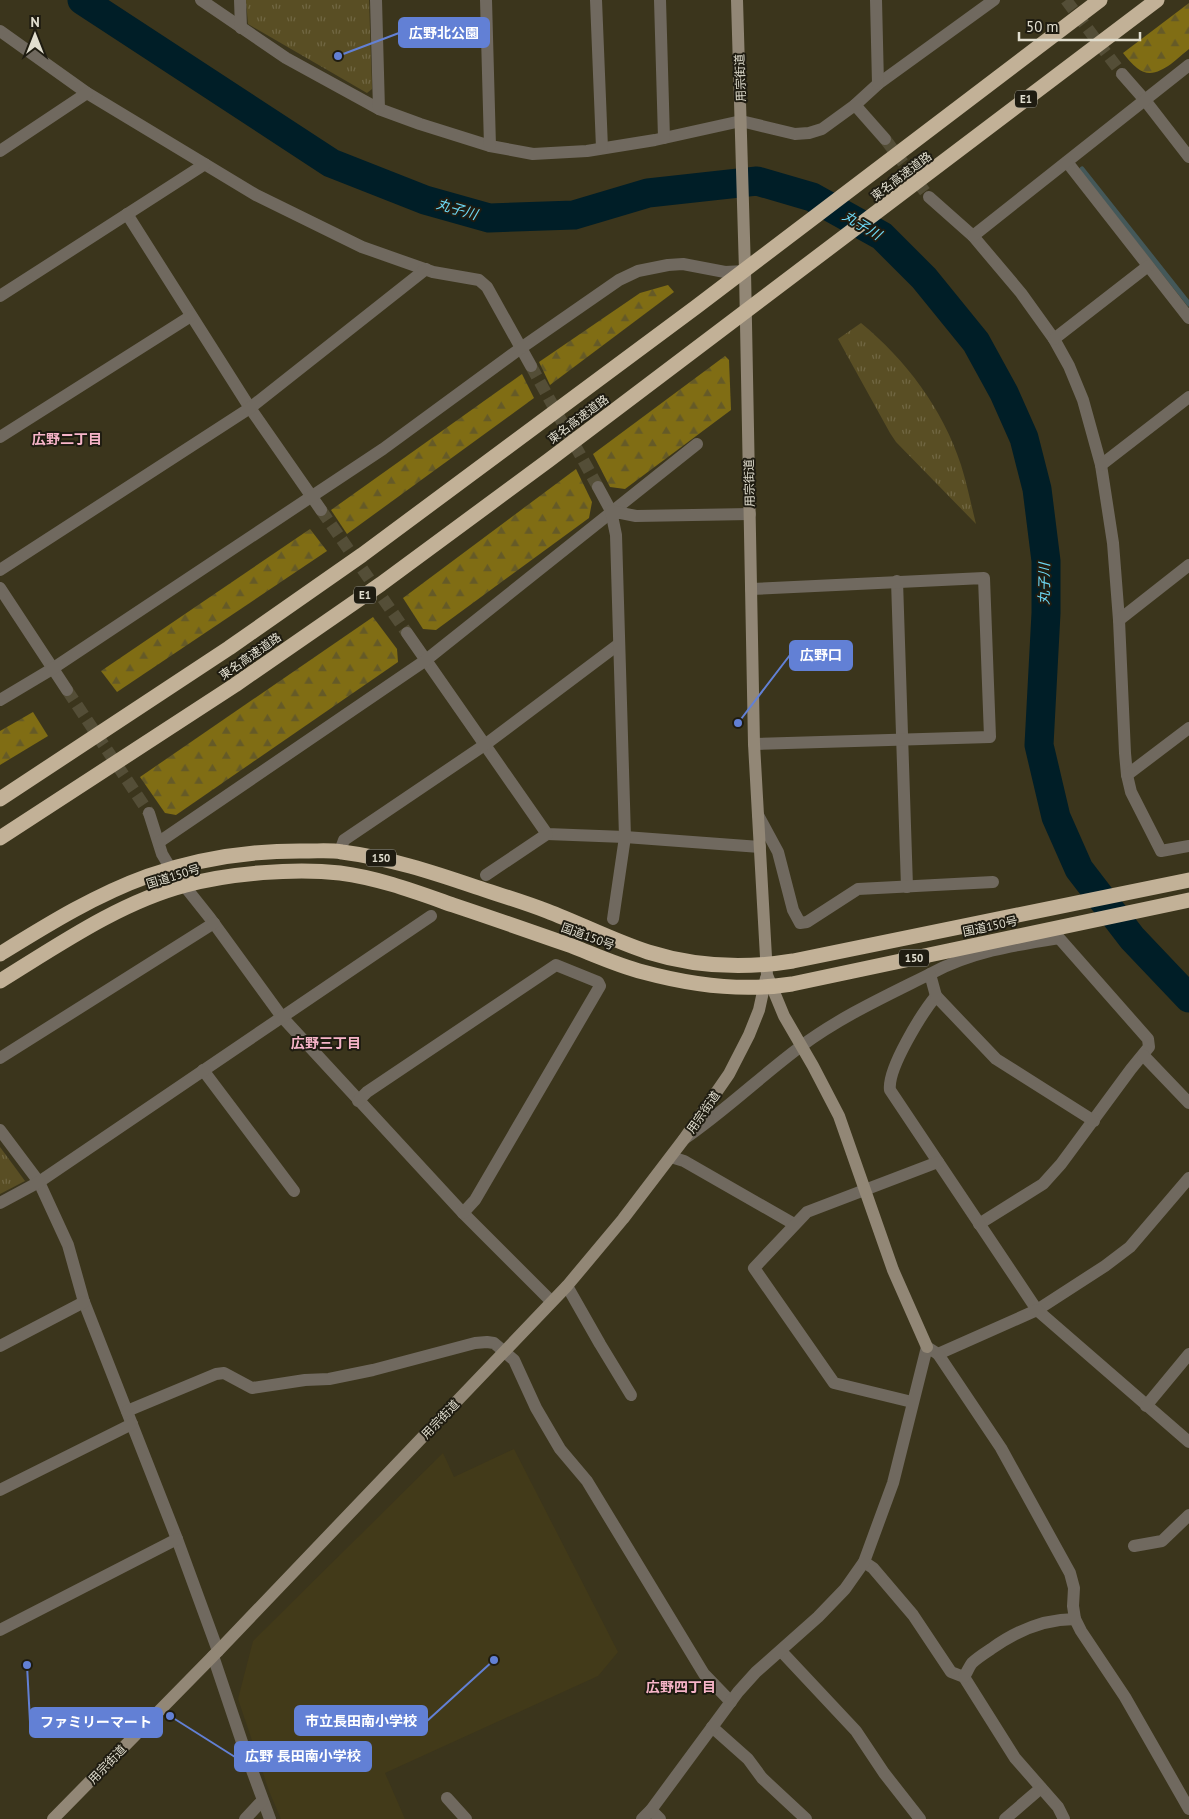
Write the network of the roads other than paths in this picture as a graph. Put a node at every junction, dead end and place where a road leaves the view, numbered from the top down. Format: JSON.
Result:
{"nodes":[{"id":1,"x":201,"y":0,"type":"edge"},
{"id":2,"x":240,"y":0,"type":"edge"},
{"id":3,"x":376,"y":0,"type":"edge"},
{"id":4,"x":486,"y":0,"type":"edge"},
{"id":5,"x":596,"y":0,"type":"edge"},
{"id":6,"x":660,"y":0,"type":"edge"},
{"id":7,"x":737,"y":0,"type":"edge"},
{"id":8,"x":876,"y":0,"type":"edge"},
{"id":9,"x":994,"y":0,"type":"edge"},
{"id":10,"x":1100,"y":0,"type":"edge"},
{"id":11,"x":1157,"y":0,"type":"edge"},
{"id":12,"x":241,"y":28,"type":"junction"},
{"id":13,"x":0,"y":31,"type":"edge"},
{"id":14,"x":1189,"y":64,"type":"edge"},
{"id":15,"x":1122,"y":74,"type":"tunnel mouth"},
{"id":16,"x":878,"y":84,"type":"junction"},
{"id":17,"x":88,"y":93,"type":"junction"},
{"id":18,"x":1144,"y":100,"type":"junction"},
{"id":19,"x":855,"y":105,"type":"junction"},
{"id":20,"x":379,"y":109,"type":"junction"},
{"id":21,"x":741,"y":121,"type":"junction"},
{"id":22,"x":664,"y":138,"type":"junction"},
{"id":23,"x":884,"y":139,"type":"tunnel mouth"},
{"id":24,"x":490,"y":146,"type":"junction"},
{"id":25,"x":602,"y":148,"type":"junction"},
{"id":26,"x":0,"y":151,"type":"edge"},
{"id":27,"x":1189,"y":157,"type":"edge"},
{"id":28,"x":1067,"y":162,"type":"junction"},
{"id":29,"x":205,"y":164,"type":"junction"},
{"id":30,"x":929,"y":197,"type":"tunnel mouth"},
{"id":31,"x":127,"y":214,"type":"junction"},
{"id":32,"x":973,"y":236,"type":"junction"},
{"id":33,"x":1148,"y":266,"type":"junction"},
{"id":34,"x":426,"y":269,"type":"junction"},
{"id":35,"x":745,"y":271,"type":"junction"},
{"id":36,"x":0,"y":296,"type":"edge"},
{"id":37,"x":191,"y":316,"type":"junction"},
{"id":38,"x":1189,"y":318,"type":"edge"},
{"id":39,"x":1054,"y":339,"type":"junction"},
{"id":40,"x":521,"y":348,"type":"junction"},
{"id":41,"x":531,"y":366,"type":"tunnel mouth"},
{"id":42,"x":1189,"y":396,"type":"edge"},
{"id":43,"x":250,"y":408,"type":"junction"},
{"id":44,"x":0,"y":437,"type":"edge"},
{"id":45,"x":697,"y":444,"type":"dead end"},
{"id":46,"x":1101,"y":465,"type":"junction"},
{"id":47,"x":598,"y":487,"type":"tunnel mouth"},
{"id":48,"x":312,"y":496,"type":"junction"},
{"id":49,"x":321,"y":510,"type":"tunnel mouth"},
{"id":50,"x":611,"y":511,"type":"junction"},
{"id":51,"x":750,"y":514,"type":"junction"},
{"id":52,"x":1189,"y":565,"type":"edge"},
{"id":53,"x":0,"y":570,"type":"edge"},
{"id":54,"x":897,"y":581,"type":"junction"},
{"id":55,"x":0,"y":588,"type":"edge"},
{"id":56,"x":752,"y":589,"type":"junction"},
{"id":57,"x":1119,"y":620,"type":"junction"},
{"id":58,"x":408,"y":633,"type":"tunnel mouth"},
{"id":59,"x":619,"y":644,"type":"junction"},
{"id":60,"x":426,"y":660,"type":"junction"},
{"id":61,"x":52,"y":669,"type":"junction"},
{"id":62,"x":67,"y":690,"type":"tunnel mouth"},
{"id":63,"x":0,"y":700,"type":"edge"},
{"id":64,"x":1189,"y":728,"type":"edge"},
{"id":65,"x":902,"y":740,"type":"junction"},
{"id":66,"x":486,"y":744,"type":"junction"},
{"id":67,"x":754,"y":744,"type":"junction"},
{"id":68,"x":1127,"y":775,"type":"junction"},
{"id":69,"x":0,"y":798,"type":"edge"},
{"id":70,"x":149,"y":813,"type":"tunnel mouth"},
{"id":71,"x":758,"y":815,"type":"junction"},
{"id":72,"x":548,"y":834,"type":"junction"},
{"id":73,"x":625,"y":837,"type":"junction"},
{"id":74,"x":0,"y":838,"type":"edge"},
{"id":75,"x":159,"y":842,"type":"junction"},
{"id":76,"x":1189,"y":846,"type":"edge"},
{"id":77,"x":760,"y":847,"type":"junction"},
{"id":78,"x":340,"y":851,"type":"junction"},
{"id":79,"x":171,"y":869,"type":"junction"},
{"id":80,"x":486,"y":875,"type":"dead end"},
{"id":81,"x":1189,"y":880,"type":"edge"},
{"id":82,"x":993,"y":882,"type":"dead end"},
{"id":83,"x":185,"y":885,"type":"junction"},
{"id":84,"x":907,"y":887,"type":"junction"},
{"id":85,"x":1189,"y":900,"type":"edge"},
{"id":86,"x":431,"y":916,"type":"dead end"},
{"id":87,"x":613,"y":919,"type":"dead end"},
{"id":88,"x":214,"y":923,"type":"junction"},
{"id":89,"x":1059,"y":930,"type":"junction"},
{"id":90,"x":0,"y":954,"type":"edge"},
{"id":91,"x":930,"y":974,"type":"junction"},
{"id":92,"x":767,"y":979,"type":"junction"},
{"id":93,"x":0,"y":981,"type":"edge"},
{"id":94,"x":936,"y":996,"type":"junction"},
{"id":95,"x":282,"y":1017,"type":"junction"},
{"id":96,"x":802,"y":1046,"type":"junction"},
{"id":97,"x":1143,"y":1055,"type":"junction"},
{"id":98,"x":0,"y":1058,"type":"edge"},
{"id":99,"x":203,"y":1070,"type":"junction"},
{"id":100,"x":358,"y":1101,"type":"junction"},
{"id":101,"x":1189,"y":1103,"type":"edge"},
{"id":102,"x":1094,"y":1121,"type":"junction"},
{"id":103,"x":0,"y":1130,"type":"edge"},
{"id":104,"x":684,"y":1139,"type":"junction"},
{"id":105,"x":671,"y":1157,"type":"junction"},
{"id":106,"x":938,"y":1162,"type":"junction"},
{"id":107,"x":1189,"y":1178,"type":"edge"},
{"id":108,"x":39,"y":1182,"type":"junction"},
{"id":109,"x":864,"y":1189,"type":"junction"},
{"id":110,"x":294,"y":1191,"type":"dead end"},
{"id":111,"x":0,"y":1203,"type":"edge"},
{"id":112,"x":463,"y":1213,"type":"junction"},
{"id":113,"x":794,"y":1224,"type":"junction"},
{"id":114,"x":979,"y":1224,"type":"junction"},
{"id":115,"x":567,"y":1286,"type":"junction"},
{"id":116,"x":551,"y":1300,"type":"junction"},
{"id":117,"x":84,"y":1302,"type":"junction"},
{"id":118,"x":1037,"y":1310,"type":"junction"},
{"id":119,"x":0,"y":1346,"type":"edge"},
{"id":120,"x":927,"y":1347,"type":"junction"},
{"id":121,"x":504,"y":1351,"type":"junction"},
{"id":122,"x":938,"y":1354,"type":"junction"},
{"id":123,"x":1189,"y":1354,"type":"edge"},
{"id":124,"x":631,"y":1395,"type":"dead end"},
{"id":125,"x":912,"y":1402,"type":"junction"},
{"id":126,"x":1146,"y":1406,"type":"junction"},
{"id":127,"x":127,"y":1411,"type":"junction"},
{"id":128,"x":132,"y":1424,"type":"junction"},
{"id":129,"x":1189,"y":1442,"type":"edge"},
{"id":130,"x":0,"y":1490,"type":"edge"},
{"id":131,"x":1189,"y":1515,"type":"edge"},
{"id":132,"x":177,"y":1538,"type":"junction"},
{"id":133,"x":1134,"y":1546,"type":"dead end"},
{"id":134,"x":864,"y":1562,"type":"junction"},
{"id":135,"x":1075,"y":1619,"type":"junction"},
{"id":136,"x":0,"y":1630,"type":"edge"},
{"id":137,"x":781,"y":1651,"type":"junction"},
{"id":138,"x":215,"y":1654,"type":"junction"},
{"id":139,"x":964,"y":1676,"type":"junction"},
{"id":140,"x":731,"y":1702,"type":"junction"},
{"id":141,"x":712,"y":1727,"type":"junction"},
{"id":142,"x":1041,"y":1788,"type":"junction"},
{"id":143,"x":447,"y":1798,"type":"dead end"},
{"id":144,"x":262,"y":1801,"type":"junction"},
{"id":145,"x":1189,"y":1809,"type":"edge"},
{"id":146,"x":646,"y":1814,"type":"edge"},
{"id":147,"x":53,"y":1819,"type":"edge"},
{"id":148,"x":245,"y":1819,"type":"edge"},
{"id":149,"x":270,"y":1819,"type":"edge"},
{"id":150,"x":466,"y":1819,"type":"edge"},
{"id":151,"x":660,"y":1819,"type":"edge"},
{"id":152,"x":806,"y":1819,"type":"edge"},
{"id":153,"x":920,"y":1819,"type":"edge"},
{"id":154,"x":1004,"y":1819,"type":"edge"},
{"id":155,"x":1064,"y":1819,"type":"edge"}],
"edges":[{"from":1,"to":12,"type":"street"},
{"from":2,"to":12,"type":"street"},
{"from":3,"to":20,"type":"street"},
{"from":4,"to":24,"type":"street"},
{"from":5,"to":25,"type":"street"},
{"from":6,"to":22,"type":"street"},
{"from":7,"to":21,"type":"street","name":"用宗街道"},
{"from":8,"to":16,"type":"street"},
{"from":9,"to":16,"type":"street"},
{"from":10,"to":69,"type":"highway","name":"東名高速道路"},
{"from":11,"to":74,"type":"highway","name":"東名高速道路","number":"E1"},
{"from":12,"to":20,"type":"street"},
{"from":13,"to":17,"type":"street"},
{"from":14,"to":18,"type":"street"},
{"from":15,"to":18,"type":"street"},
{"from":16,"to":19,"type":"street"},
{"from":17,"to":26,"type":"street"},
{"from":17,"to":29,"type":"street"},
{"from":18,"to":27,"type":"street"},
{"from":18,"to":28,"type":"street"},
{"from":19,"to":21,"type":"street"},
{"from":19,"to":23,"type":"street"},
{"from":20,"to":24,"type":"street"},
{"from":21,"to":22,"type":"street"},
{"from":21,"to":35,"type":"street","name":"用宗街道"},
{"from":22,"to":25,"type":"street"},
{"from":24,"to":25,"type":"street"},
{"from":28,"to":32,"type":"street"},
{"from":28,"to":33,"type":"street"},
{"from":29,"to":31,"type":"street"},
{"from":29,"to":34,"type":"street"},
{"from":30,"to":32,"type":"street"},
{"from":31,"to":36,"type":"street"},
{"from":31,"to":37,"type":"street"},
{"from":32,"to":39,"type":"street"},
{"from":33,"to":38,"type":"street"},
{"from":33,"to":39,"type":"street"},
{"from":34,"to":40,"type":"street"},
{"from":34,"to":43,"type":"street"},
{"from":35,"to":40,"type":"street"},
{"from":35,"to":51,"type":"street","name":"用宗街道"},
{"from":37,"to":43,"type":"street"},
{"from":37,"to":44,"type":"street"},
{"from":39,"to":46,"type":"street"},
{"from":40,"to":41,"type":"street"},
{"from":40,"to":48,"type":"street"},
{"from":42,"to":46,"type":"street"},
{"from":43,"to":48,"type":"street"},
{"from":43,"to":53,"type":"street"},
{"from":45,"to":50,"type":"street"},
{"from":46,"to":57,"type":"street"},
{"from":47,"to":50,"type":"street"},
{"from":48,"to":49,"type":"street"},
{"from":48,"to":61,"type":"street"},
{"from":50,"to":51,"type":"street"},
{"from":50,"to":59,"type":"street"},
{"from":50,"to":60,"type":"street"},
{"from":51,"to":56,"type":"street","name":"用宗街道"},
{"from":52,"to":57,"type":"street"},
{"from":54,"to":56,"type":"street"},
{"from":54,"to":65,"type":"street"},
{"from":54,"to":65,"type":"street"},
{"from":55,"to":61,"type":"street"},
{"from":56,"to":67,"type":"street","name":"用宗街道"},
{"from":57,"to":68,"type":"street"},
{"from":58,"to":60,"type":"street"},
{"from":59,"to":66,"type":"street"},
{"from":59,"to":73,"type":"street"},
{"from":60,"to":66,"type":"street"},
{"from":60,"to":75,"type":"street"},
{"from":61,"to":62,"type":"street"},
{"from":61,"to":63,"type":"street"},
{"from":64,"to":68,"type":"street"},
{"from":65,"to":67,"type":"street"},
{"from":65,"to":84,"type":"street"},
{"from":66,"to":72,"type":"street"},
{"from":66,"to":78,"type":"street"},
{"from":67,"to":71,"type":"street","name":"用宗街道"},
{"from":68,"to":76,"type":"street"},
{"from":70,"to":75,"type":"street"},
{"from":71,"to":77,"type":"street","name":"用宗街道"},
{"from":71,"to":84,"type":"street"},
{"from":72,"to":73,"type":"street"},
{"from":72,"to":80,"type":"street"},
{"from":73,"to":77,"type":"street"},
{"from":73,"to":87,"type":"street"},
{"from":75,"to":79,"type":"street"},
{"from":77,"to":92,"type":"street","name":"用宗街道"},
{"from":78,"to":79,"type":"highway","name":"国道150号","number":"150"},
{"from":78,"to":92,"type":"highway","name":"国道150号","number":"150"},
{"from":79,"to":83,"type":"street"},
{"from":79,"to":90,"type":"highway","name":"国道150号","number":"150"},
{"from":81,"to":92,"type":"highway","name":"国道150号","number":"150"},
{"from":82,"to":84,"type":"street"},
{"from":83,"to":88,"type":"street"},
{"from":83,"to":92,"type":"highway","name":"国道150号","number":"150"},
{"from":83,"to":93,"type":"highway","name":"国道150号","number":"150"},
{"from":85,"to":89,"type":"highway","name":"国道150号","number":"150"},
{"from":86,"to":95,"type":"street"},
{"from":88,"to":95,"type":"street"},
{"from":88,"to":98,"type":"street"},
{"from":89,"to":91,"type":"street"},
{"from":89,"to":92,"type":"highway","name":"国道150号","number":"150"},
{"from":89,"to":97,"type":"street"},
{"from":91,"to":94,"type":"street"},
{"from":91,"to":96,"type":"street"},
{"from":92,"to":96,"type":"street"},
{"from":92,"to":104,"type":"street","name":"用宗街道"},
{"from":94,"to":102,"type":"street"},
{"from":94,"to":106,"type":"street"},
{"from":95,"to":99,"type":"street"},
{"from":95,"to":100,"type":"street"},
{"from":96,"to":104,"type":"street"},
{"from":96,"to":109,"type":"street"},
{"from":97,"to":101,"type":"street"},
{"from":97,"to":102,"type":"street"},
{"from":99,"to":108,"type":"street"},
{"from":99,"to":110,"type":"street"},
{"from":100,"to":112,"type":"street"},
{"from":100,"to":112,"type":"street"},
{"from":102,"to":114,"type":"street"},
{"from":103,"to":108,"type":"street"},
{"from":104,"to":105,"type":"street","name":"用宗街道"},
{"from":105,"to":113,"type":"street"},
{"from":105,"to":115,"type":"street","name":"用宗街道"},
{"from":106,"to":109,"type":"street"},
{"from":106,"to":114,"type":"street"},
{"from":107,"to":118,"type":"street"},
{"from":108,"to":111,"type":"street"},
{"from":108,"to":117,"type":"street"},
{"from":109,"to":113,"type":"street"},
{"from":109,"to":120,"type":"street"},
{"from":112,"to":116,"type":"street"},
{"from":113,"to":125,"type":"street"},
{"from":114,"to":118,"type":"street"},
{"from":115,"to":116,"type":"street","name":"用宗街道"},
{"from":115,"to":124,"type":"street"},
{"from":116,"to":121,"type":"street","name":"用宗街道"},
{"from":117,"to":119,"type":"street"},
{"from":117,"to":127,"type":"street"},
{"from":118,"to":122,"type":"street"},
{"from":118,"to":126,"type":"street"},
{"from":120,"to":122,"type":"street"},
{"from":120,"to":125,"type":"street"},
{"from":121,"to":127,"type":"street"},
{"from":121,"to":138,"type":"street","name":"用宗街道"},
{"from":121,"to":140,"type":"street"},
{"from":122,"to":135,"type":"street"},
{"from":123,"to":126,"type":"street"},
{"from":125,"to":134,"type":"street"},
{"from":126,"to":129,"type":"street"},
{"from":127,"to":128,"type":"street"},
{"from":128,"to":130,"type":"street"},
{"from":128,"to":132,"type":"street"},
{"from":131,"to":133,"type":"street"},
{"from":132,"to":136,"type":"street"},
{"from":132,"to":138,"type":"street"},
{"from":134,"to":137,"type":"street"},
{"from":134,"to":139,"type":"street"},
{"from":135,"to":139,"type":"street"},
{"from":135,"to":145,"type":"street"},
{"from":137,"to":140,"type":"street"},
{"from":137,"to":153,"type":"street"},
{"from":138,"to":144,"type":"street"},
{"from":138,"to":147,"type":"street","name":"用宗街道"},
{"from":139,"to":142,"type":"street"},
{"from":140,"to":141,"type":"street"},
{"from":141,"to":146,"type":"street"},
{"from":141,"to":152,"type":"street"},
{"from":142,"to":154,"type":"street"},
{"from":142,"to":155,"type":"street"},
{"from":143,"to":150,"type":"street"},
{"from":144,"to":148,"type":"street"},
{"from":144,"to":149,"type":"street"},
{"from":146,"to":151,"type":"street"}]}
